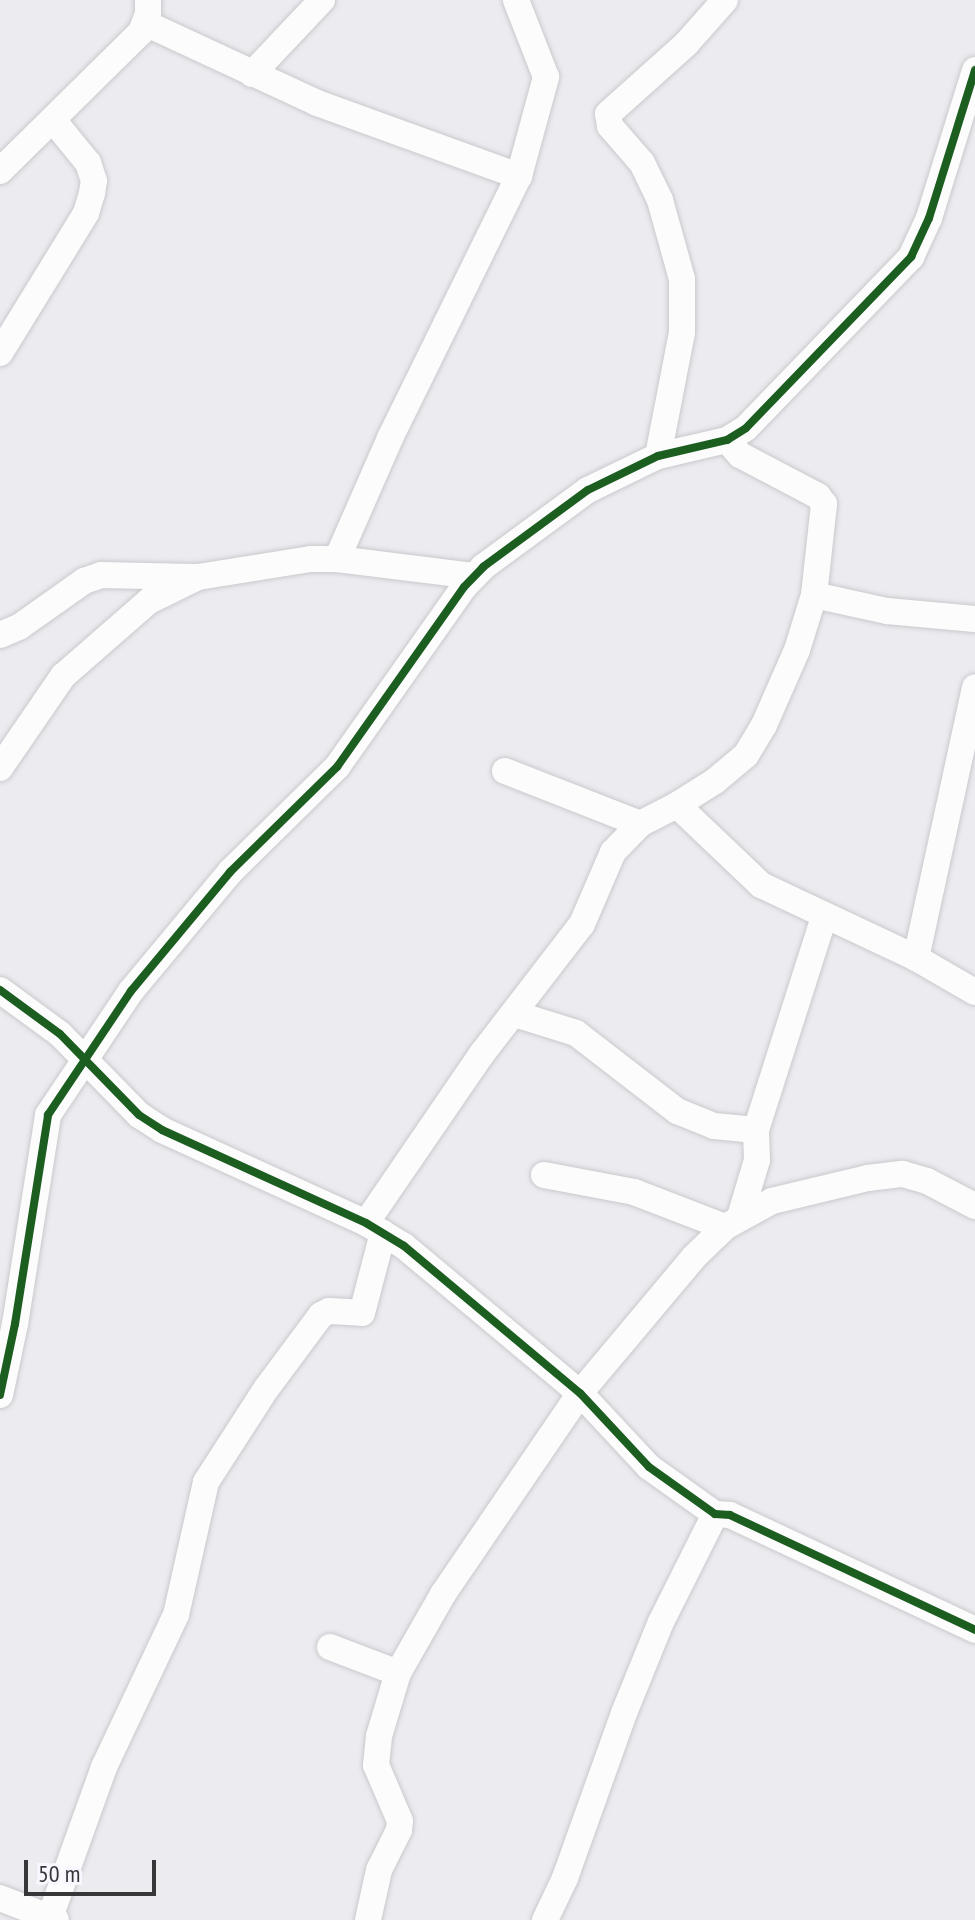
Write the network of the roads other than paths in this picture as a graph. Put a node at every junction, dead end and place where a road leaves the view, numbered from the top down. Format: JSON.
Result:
{"nodes":[{"id":1,"x":322,"y":0,"type":"edge"},
{"id":2,"x":516,"y":0,"type":"edge"},
{"id":3,"x":725,"y":0,"type":"edge"},
{"id":4,"x":146,"y":12,"type":"edge"},
{"id":5,"x":975,"y":70,"type":"edge"},
{"id":6,"x":252,"y":74,"type":"junction"},
{"id":7,"x":53,"y":120,"type":"junction"},
{"id":8,"x":0,"y":171,"type":"edge"},
{"id":9,"x":519,"y":176,"type":"junction"},
{"id":10,"x":0,"y":353,"type":"edge"},
{"id":11,"x":727,"y":440,"type":"junction"},
{"id":12,"x":658,"y":456,"type":"junction"},
{"id":13,"x":337,"y":559,"type":"junction"},
{"id":14,"x":473,"y":576,"type":"junction"},
{"id":15,"x":198,"y":577,"type":"junction"},
{"id":16,"x":814,"y":595,"type":"junction"},
{"id":17,"x":975,"y":619,"type":"edge"},
{"id":18,"x":0,"y":635,"type":"edge"},
{"id":19,"x":975,"y":687,"type":"edge"},
{"id":20,"x":0,"y":768,"type":"edge"},
{"id":21,"x":505,"y":771,"type":"dead end"},
{"id":22,"x":677,"y":805,"type":"junction"},
{"id":23,"x":640,"y":824,"type":"junction"},
{"id":24,"x":824,"y":917,"type":"junction"},
{"id":25,"x":916,"y":958,"type":"junction"},
{"id":26,"x":0,"y":990,"type":"edge"},
{"id":27,"x":975,"y":992,"type":"edge"},
{"id":28,"x":515,"y":1014,"type":"junction"},
{"id":29,"x":86,"y":1059,"type":"junction"},
{"id":30,"x":756,"y":1130,"type":"junction"},
{"id":31,"x":544,"y":1175,"type":"dead end"},
{"id":32,"x":975,"y":1206,"type":"edge"},
{"id":33,"x":732,"y":1222,"type":"junction"},
{"id":34,"x":374,"y":1228,"type":"junction"},
{"id":35,"x":580,"y":1393,"type":"junction"},
{"id":36,"x":0,"y":1395,"type":"edge"},
{"id":37,"x":715,"y":1514,"type":"junction"},
{"id":38,"x":975,"y":1630,"type":"edge"},
{"id":39,"x":330,"y":1647,"type":"dead end"},
{"id":40,"x":398,"y":1673,"type":"junction"},
{"id":41,"x":0,"y":1898,"type":"edge"},
{"id":42,"x":52,"y":1919,"type":"edge"},
{"id":43,"x":368,"y":1920,"type":"edge"},
{"id":44,"x":545,"y":1920,"type":"edge"}],
"edges":[{"from":1,"to":6,"type":"street"},
{"from":2,"to":9,"type":"street"},
{"from":3,"to":12,"type":"street"},
{"from":4,"to":6,"type":"street"},
{"from":4,"to":7,"type":"street"},
{"from":5,"to":11,"type":"street"},
{"from":6,"to":9,"type":"street"},
{"from":7,"to":8,"type":"street"},
{"from":7,"to":10,"type":"street"},
{"from":9,"to":13,"type":"street"},
{"from":11,"to":12,"type":"street"},
{"from":11,"to":16,"type":"street"},
{"from":12,"to":14,"type":"street"},
{"from":13,"to":14,"type":"street"},
{"from":13,"to":15,"type":"street"},
{"from":14,"to":29,"type":"street"},
{"from":15,"to":18,"type":"street"},
{"from":15,"to":20,"type":"street"},
{"from":16,"to":17,"type":"street"},
{"from":16,"to":22,"type":"street"},
{"from":19,"to":25,"type":"street"},
{"from":21,"to":23,"type":"street"},
{"from":22,"to":23,"type":"street"},
{"from":22,"to":24,"type":"street"},
{"from":23,"to":28,"type":"street"},
{"from":24,"to":25,"type":"street"},
{"from":24,"to":30,"type":"street"},
{"from":25,"to":27,"type":"street"},
{"from":26,"to":29,"type":"street"},
{"from":28,"to":30,"type":"street"},
{"from":28,"to":34,"type":"street"},
{"from":29,"to":34,"type":"street"},
{"from":29,"to":36,"type":"street"},
{"from":30,"to":33,"type":"street"},
{"from":31,"to":33,"type":"street"},
{"from":32,"to":33,"type":"street"},
{"from":33,"to":35,"type":"street"},
{"from":34,"to":35,"type":"street"},
{"from":34,"to":42,"type":"street"},
{"from":35,"to":37,"type":"street"},
{"from":35,"to":40,"type":"street"},
{"from":37,"to":38,"type":"street"},
{"from":37,"to":44,"type":"street"},
{"from":39,"to":40,"type":"street"},
{"from":40,"to":43,"type":"street"},
{"from":41,"to":42,"type":"street"}]}
